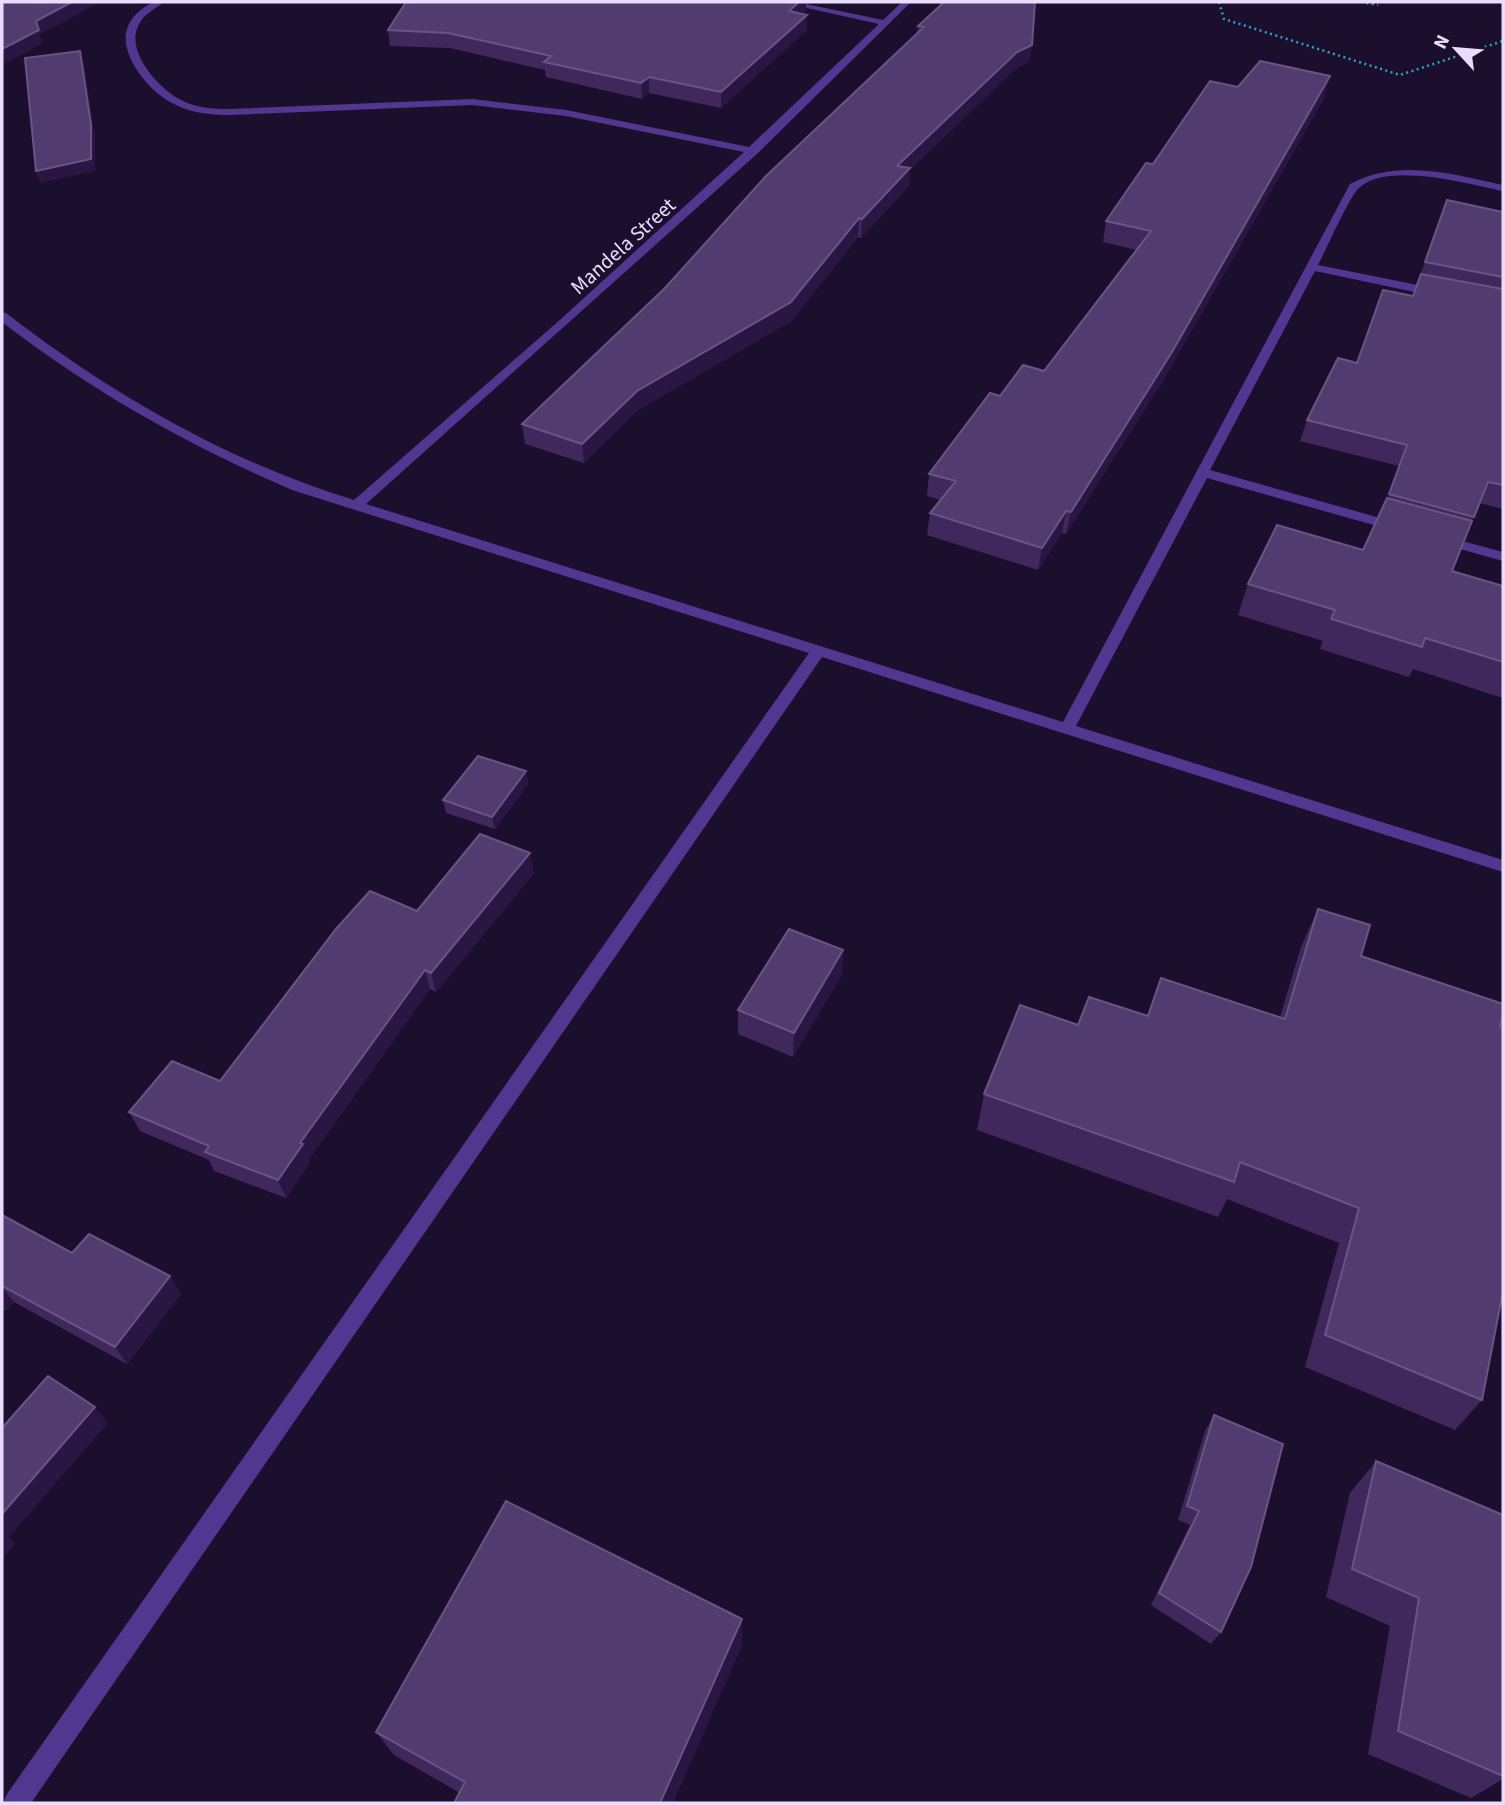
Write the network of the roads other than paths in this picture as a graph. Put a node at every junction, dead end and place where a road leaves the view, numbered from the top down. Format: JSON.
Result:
{"nodes":[{"id":1,"x":159,"y":2,"type":"edge"},
{"id":2,"x":784,"y":2,"type":"edge"},
{"id":3,"x":907,"y":2,"type":"edge"},
{"id":4,"x":886,"y":23,"type":"junction"},
{"id":5,"x":754,"y":151,"type":"junction"},
{"id":6,"x":1503,"y":188,"type":"edge"},
{"id":7,"x":1310,"y":267,"type":"junction"},
{"id":8,"x":1452,"y":295,"type":"edge"},
{"id":9,"x":2,"y":316,"type":"edge"},
{"id":10,"x":1201,"y":472,"type":"junction"},
{"id":11,"x":355,"y":507,"type":"junction"},
{"id":12,"x":1503,"y":557,"type":"edge"},
{"id":13,"x":819,"y":650,"type":"junction"},
{"id":14,"x":1067,"y":729,"type":"junction"},
{"id":15,"x":1503,"y":866,"type":"edge"},
{"id":16,"x":16,"y":1803,"type":"edge"}],
"edges":[{"from":1,"to":5,"type":"street"},
{"from":2,"to":4,"type":"street"},
{"from":3,"to":4,"type":"street","name":"Mandela Street"},
{"from":4,"to":5,"type":"street","name":"Mandela Street"},
{"from":5,"to":11,"type":"street","name":"Mandela Street"},
{"from":6,"to":7,"type":"street"},
{"from":7,"to":8,"type":"street"},
{"from":7,"to":10,"type":"street"},
{"from":9,"to":11,"type":"street"},
{"from":10,"to":12,"type":"street"},
{"from":10,"to":14,"type":"street"},
{"from":11,"to":13,"type":"street"},
{"from":13,"to":14,"type":"street"},
{"from":13,"to":16,"type":"street"},
{"from":14,"to":15,"type":"street"}]}
